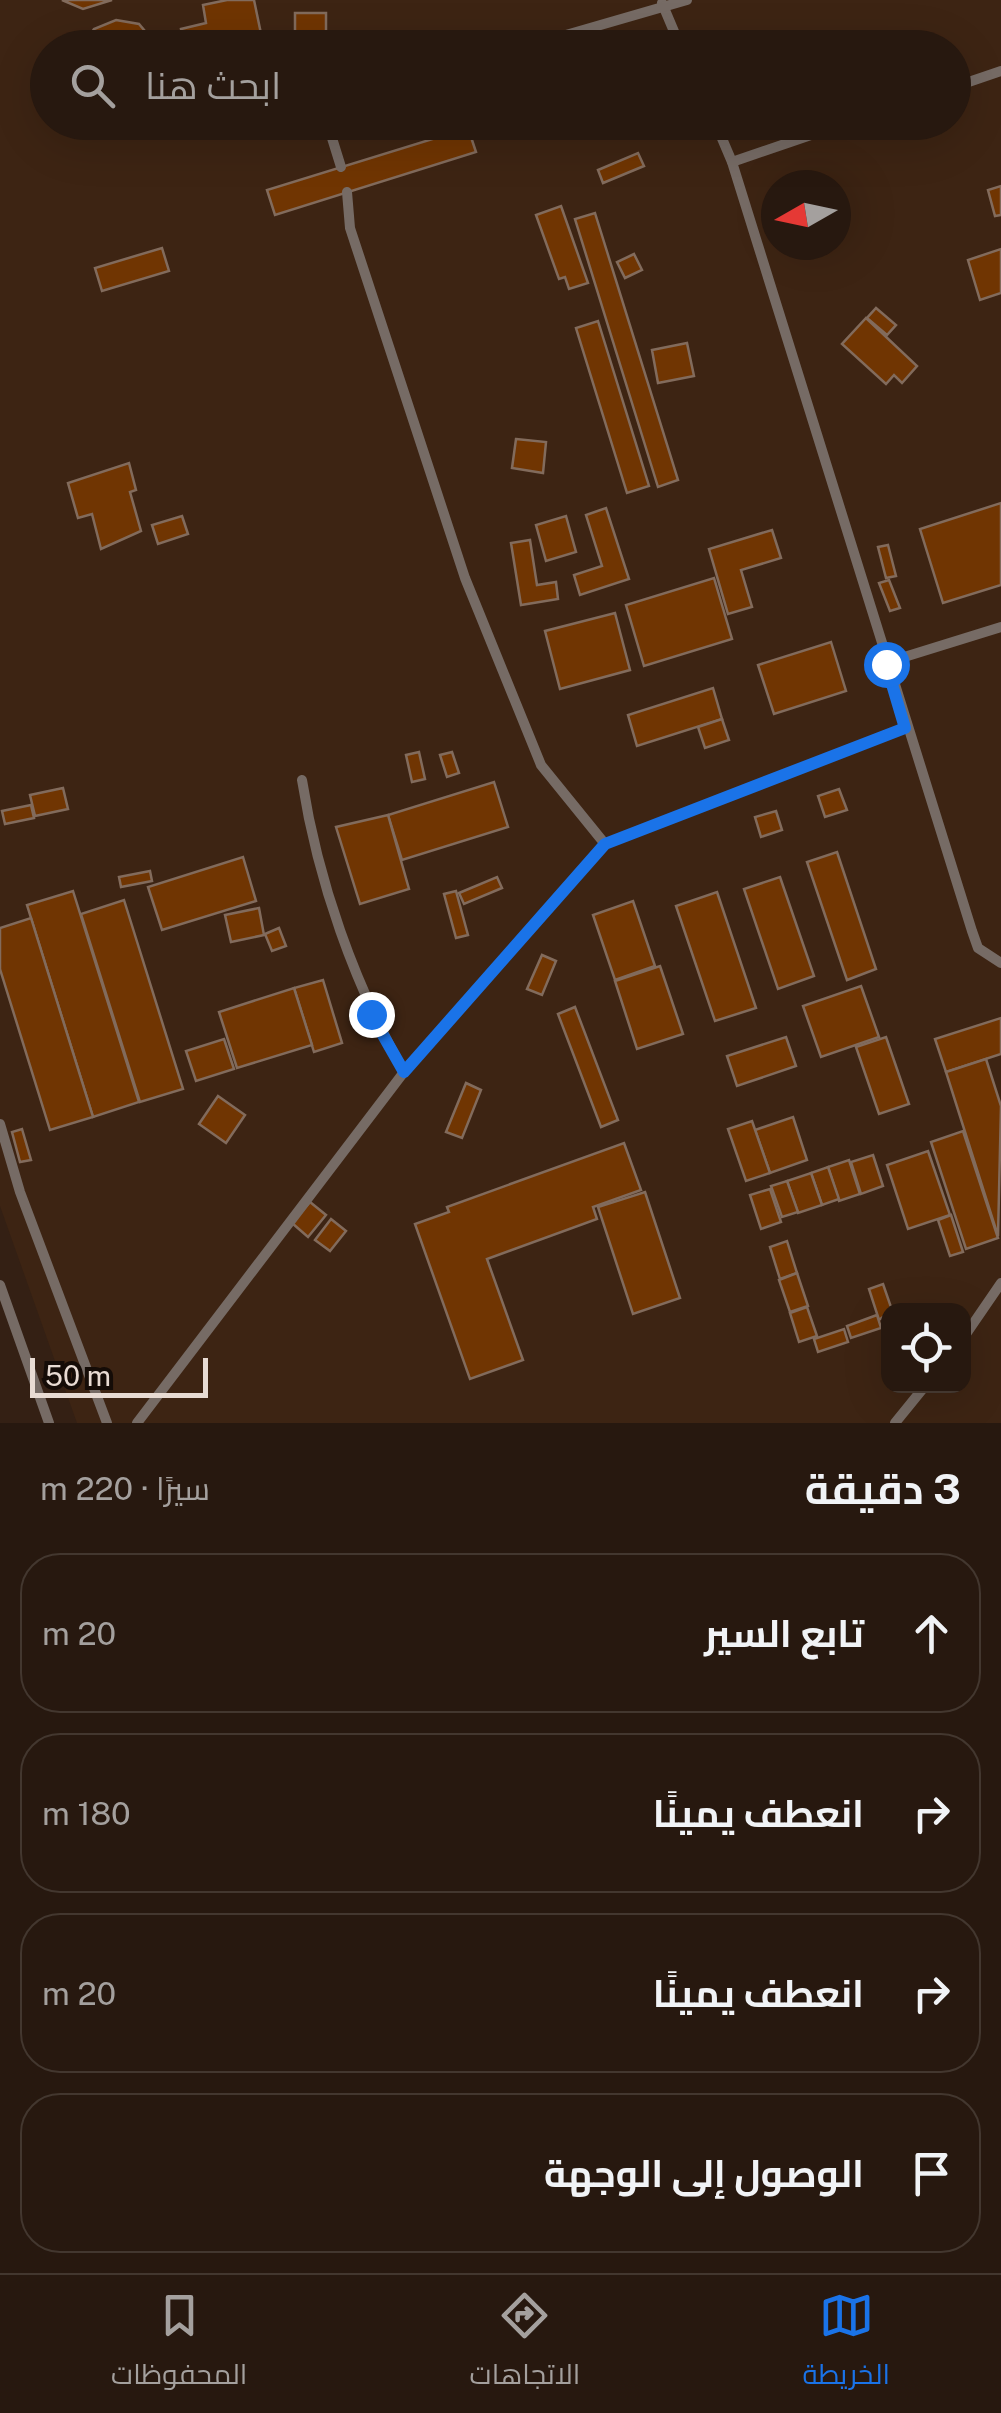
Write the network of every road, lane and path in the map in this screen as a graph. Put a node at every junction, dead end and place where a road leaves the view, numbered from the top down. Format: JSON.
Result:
{"nodes":[{"id":1,"x":687,"y":0,"type":"edge"},
{"id":2,"x":662,"y":3,"type":"edge"},
{"id":3,"x":577,"y":30,"type":"edge"},
{"id":4,"x":674,"y":30,"type":"edge"},
{"id":5,"x":1001,"y":71,"type":"edge"},
{"id":6,"x":971,"y":81,"type":"edge"},
{"id":7,"x":332,"y":140,"type":"edge"},
{"id":8,"x":723,"y":140,"type":"edge"},
{"id":9,"x":796,"y":140,"type":"edge"},
{"id":10,"x":732,"y":162,"type":"junction"},
{"id":11,"x":341,"y":168,"type":"dead end"},
{"id":12,"x":347,"y":192,"type":"dead end"},
{"id":13,"x":1001,"y":627,"type":"edge"},
{"id":14,"x":886,"y":664,"type":"junction"},
{"id":15,"x":905,"y":728,"type":"junction"},
{"id":16,"x":302,"y":780,"type":"dead end"},
{"id":17,"x":605,"y":844,"type":"junction"},
{"id":18,"x":1001,"y":963,"type":"edge"},
{"id":19,"x":404,"y":1072,"type":"junction"},
{"id":20,"x":0,"y":1124,"type":"edge"},
{"id":21,"x":1001,"y":1282,"type":"edge"},
{"id":22,"x":0,"y":1285,"type":"edge"},
{"id":23,"x":971,"y":1327,"type":"edge"},
{"id":24,"x":919,"y":1393,"type":"edge"},
{"id":25,"x":49,"y":1423,"type":"edge"},
{"id":26,"x":107,"y":1423,"type":"edge"},
{"id":27,"x":137,"y":1423,"type":"edge"},
{"id":28,"x":894,"y":1423,"type":"edge"}],
"edges":[{"from":1,"to":2,"type":"lane"},
{"from":2,"to":3,"type":"lane"},
{"from":2,"to":4,"type":"lane"},
{"from":5,"to":6,"type":"lane"},
{"from":7,"to":11,"type":"lane"},
{"from":8,"to":10,"type":"lane"},
{"from":9,"to":10,"type":"lane"},
{"from":10,"to":14,"type":"lane"},
{"from":12,"to":17,"type":"lane"},
{"from":13,"to":14,"type":"lane"},
{"from":14,"to":15,"type":"lane"},
{"from":15,"to":17,"type":"lane"},
{"from":15,"to":18,"type":"lane"},
{"from":16,"to":19,"type":"lane"},
{"from":17,"to":19,"type":"lane"},
{"from":19,"to":27,"type":"lane"},
{"from":20,"to":26,"type":"lane"},
{"from":21,"to":23,"type":"lane"},
{"from":22,"to":25,"type":"lane"},
{"from":24,"to":28,"type":"lane"}]}
